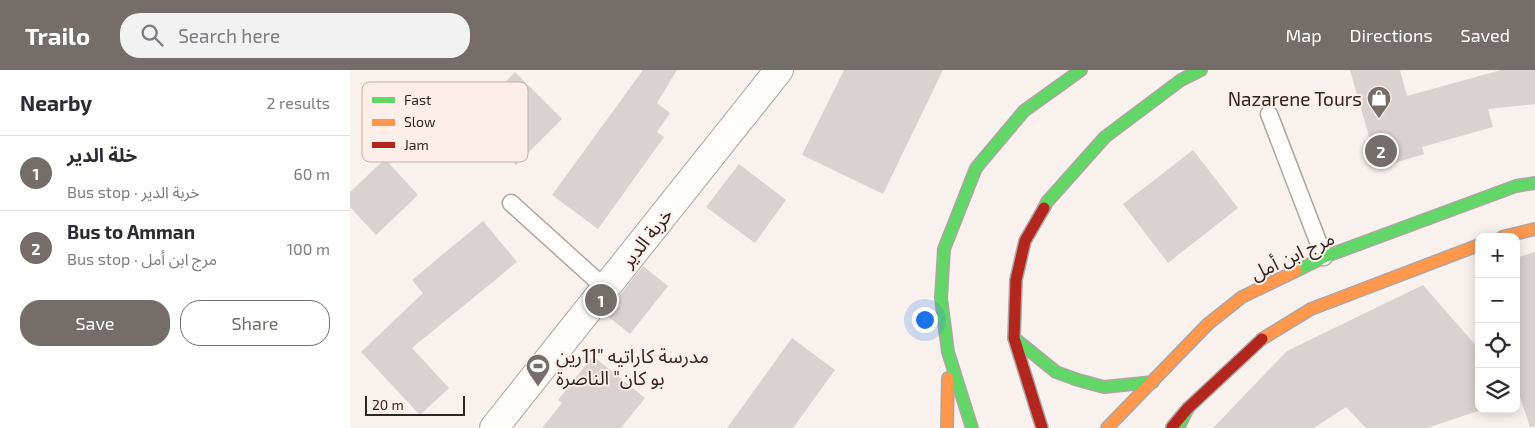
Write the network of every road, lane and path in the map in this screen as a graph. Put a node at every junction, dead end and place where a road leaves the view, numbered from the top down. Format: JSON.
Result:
{"nodes":[{"id":1,"x":778,"y":70,"type":"edge"},
{"id":2,"x":1081,"y":70,"type":"edge"},
{"id":3,"x":1201,"y":70,"type":"edge"},
{"id":4,"x":1269,"y":114,"type":"dead end"},
{"id":5,"x":1535,"y":183,"type":"edge"},
{"id":6,"x":511,"y":203,"type":"dead end"},
{"id":7,"x":1535,"y":229,"type":"edge"},
{"id":8,"x":1518,"y":233,"type":"edge"},
{"id":9,"x":1475,"y":248,"type":"edge"},
{"id":10,"x":1324,"y":257,"type":"junction"},
{"id":11,"x":605,"y":288,"type":"junction"},
{"id":12,"x":1014,"y":338,"type":"junction"},
{"id":13,"x":948,"y":352,"type":"junction"},
{"id":14,"x":1153,"y":382,"type":"junction"},
{"id":15,"x":1188,"y":408,"type":"junction"},
{"id":16,"x":494,"y":428,"type":"edge"},
{"id":17,"x":947,"y":428,"type":"edge"},
{"id":18,"x":972,"y":428,"type":"edge"},
{"id":19,"x":1042,"y":428,"type":"edge"},
{"id":20,"x":1107,"y":428,"type":"edge"},
{"id":21,"x":1171,"y":428,"type":"edge"},
{"id":22,"x":1178,"y":428,"type":"edge"}],
"edges":[{"from":1,"to":11,"type":"street","name":"خربة الدير"},
{"from":2,"to":13,"type":"main road"},
{"from":3,"to":12,"type":"main road"},
{"from":4,"to":10,"type":"lane"},
{"from":5,"to":10,"type":"main road","name":"مرج ابن أمل"},
{"from":6,"to":11,"type":"lane"},
{"from":7,"to":8,"type":"main road"},
{"from":9,"to":15,"type":"main road"},
{"from":10,"to":14,"type":"main road","name":"مرج ابن أمل"},
{"from":11,"to":16,"type":"street","name":"خربة الدير"},
{"from":12,"to":14,"type":"main road"},
{"from":12,"to":19,"type":"main road"},
{"from":13,"to":17,"type":"main road"},
{"from":13,"to":18,"type":"main road"},
{"from":14,"to":20,"type":"main road","name":"مرج ابن أمل"},
{"from":15,"to":21,"type":"main road"},
{"from":15,"to":22,"type":"main road"}]}
